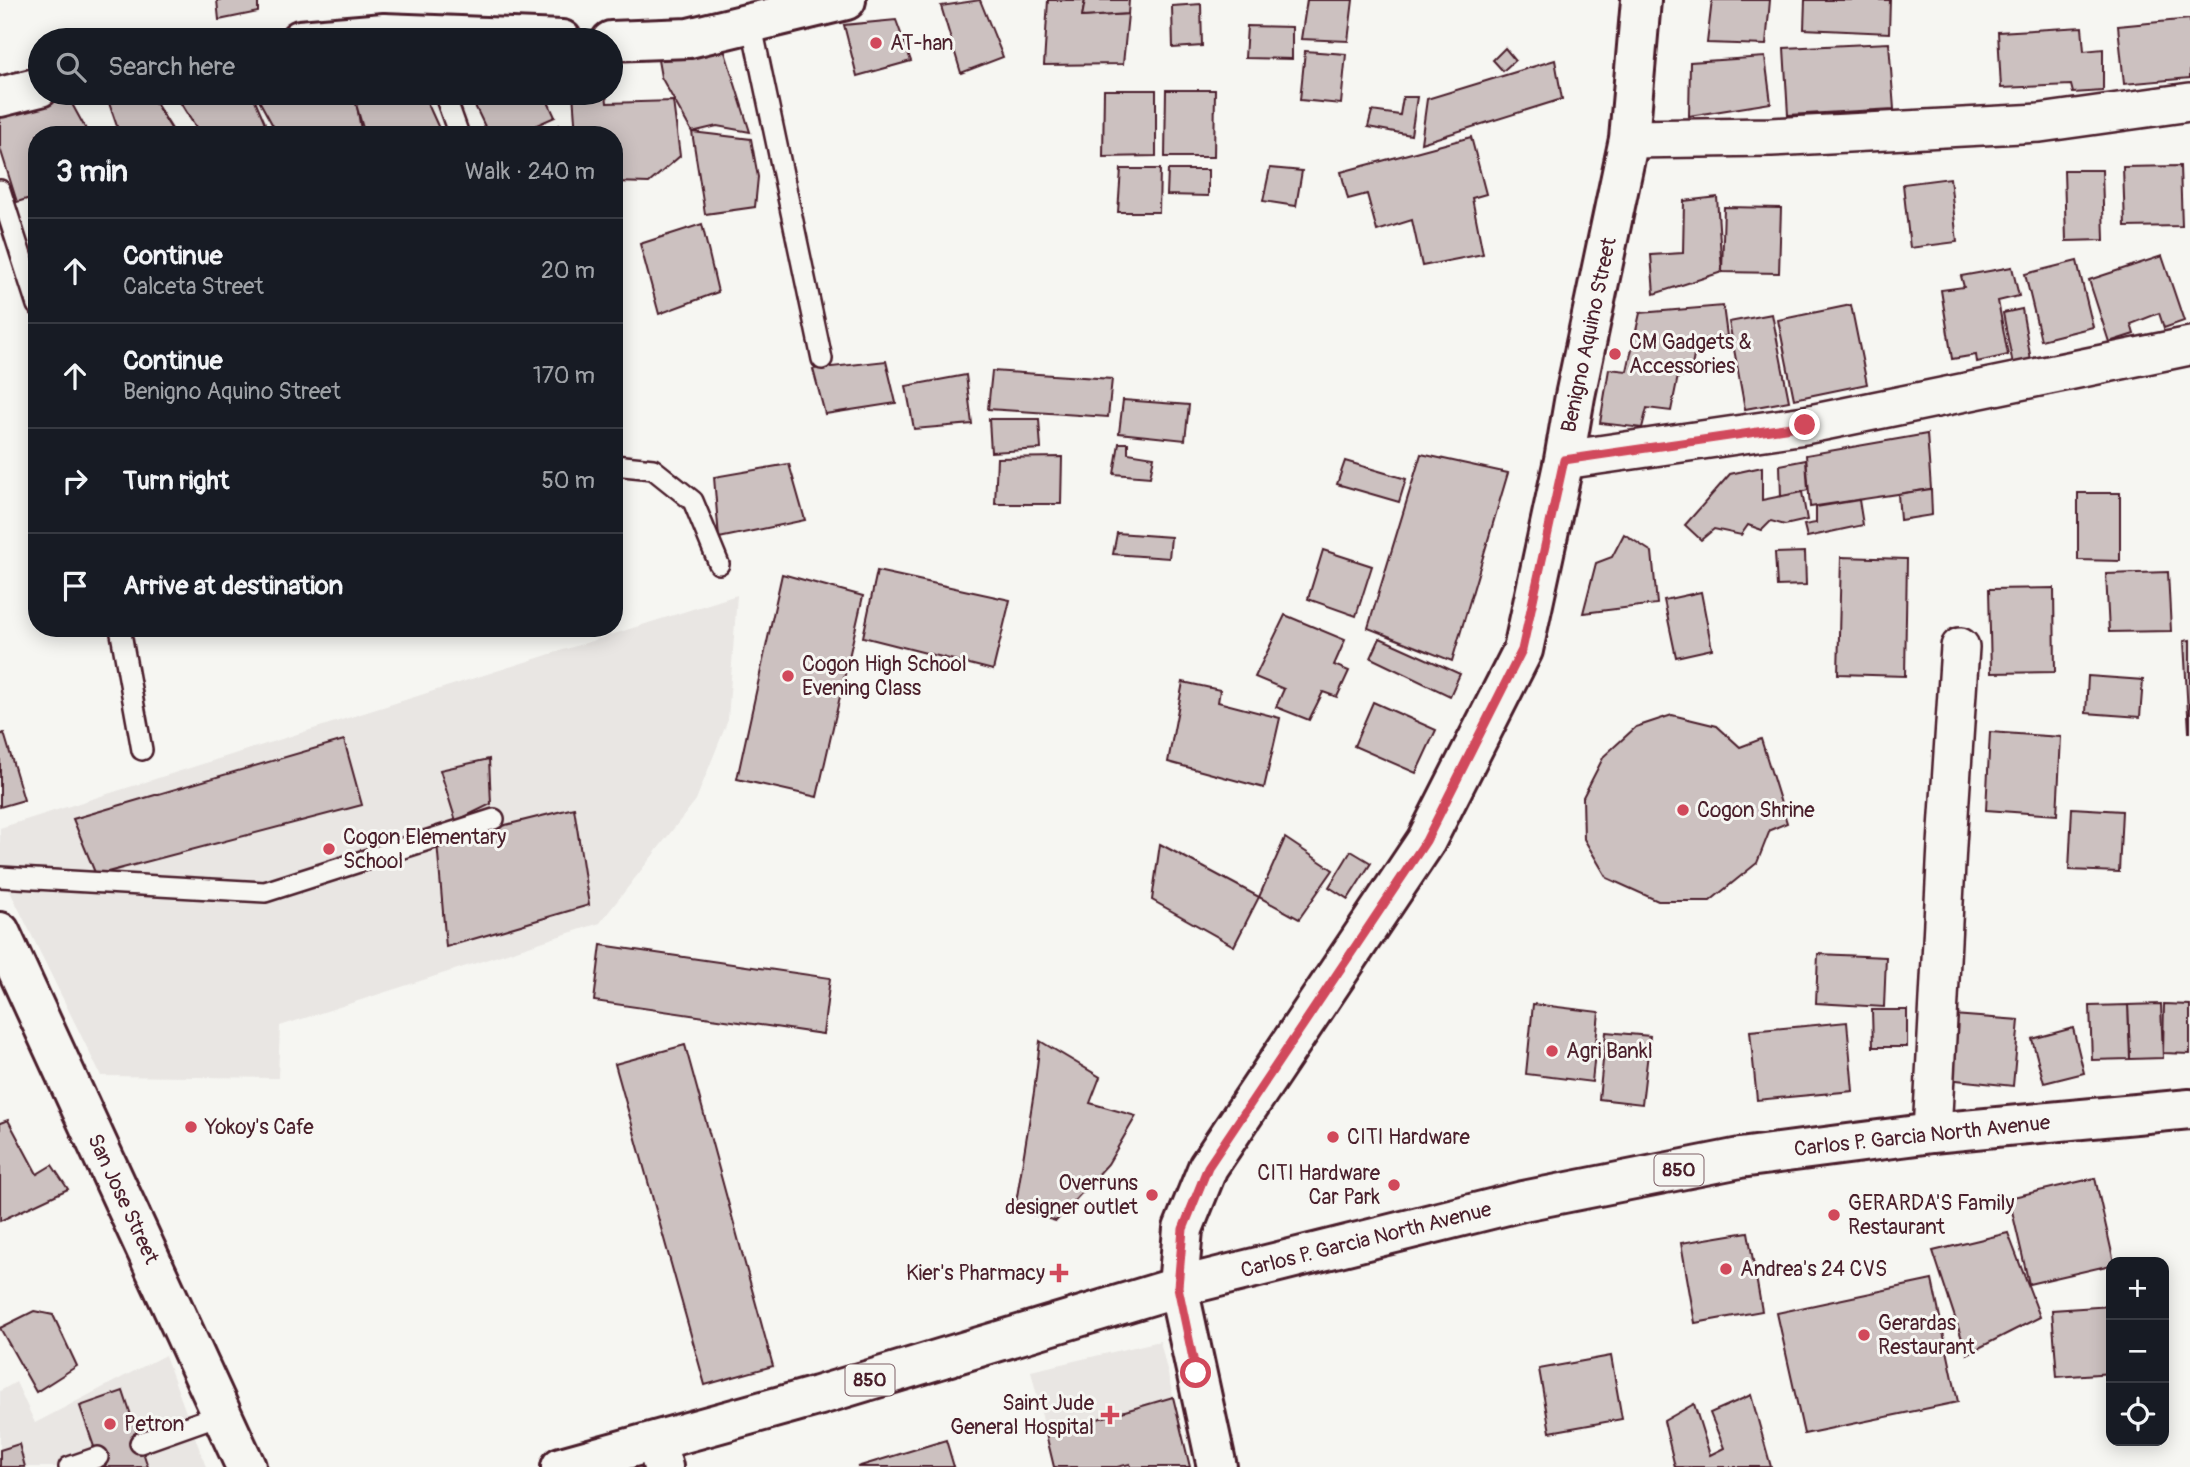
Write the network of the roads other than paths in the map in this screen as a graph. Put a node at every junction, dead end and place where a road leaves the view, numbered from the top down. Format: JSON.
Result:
{"nodes":[{"id":1,"x":846,"y":0,"type":"edge"},
{"id":2,"x":1641,"y":0,"type":"edge"},
{"id":3,"x":751,"y":22,"type":"junction"},
{"id":4,"x":623,"y":41,"type":"edge"},
{"id":5,"x":28,"y":90,"type":"edge"},
{"id":6,"x":0,"y":97,"type":"edge"},
{"id":7,"x":2190,"y":102,"type":"edge"},
{"id":8,"x":169,"y":105,"type":"edge"},
{"id":9,"x":448,"y":105,"type":"edge"},
{"id":10,"x":182,"y":126,"type":"edge"},
{"id":11,"x":456,"y":126,"type":"edge"},
{"id":12,"x":1629,"y":139,"type":"junction"},
{"id":13,"x":0,"y":190,"type":"edge"},
{"id":14,"x":28,"y":277,"type":"edge"},
{"id":15,"x":2190,"y":346,"type":"edge"},
{"id":16,"x":822,"y":359,"type":"dead end"},
{"id":17,"x":1564,"y":460,"type":"junction"},
{"id":18,"x":623,"y":466,"type":"edge"},
{"id":19,"x":719,"y":564,"type":"dead end"},
{"id":20,"x":122,"y":637,"type":"edge"},
{"id":21,"x":1960,"y":647,"type":"dead end"},
{"id":22,"x":142,"y":750,"type":"dead end"},
{"id":23,"x":494,"y":819,"type":"dead end"},
{"id":24,"x":0,"y":877,"type":"edge"},
{"id":25,"x":0,"y":932,"type":"edge"},
{"id":26,"x":2190,"y":1109,"type":"edge"},
{"id":27,"x":1932,"y":1133,"type":"junction"},
{"id":28,"x":1178,"y":1287,"type":"junction"},
{"id":29,"x":222,"y":1414,"type":"junction"},
{"id":30,"x":140,"y":1443,"type":"dead end"},
{"id":31,"x":659,"y":1455,"type":"edge"},
{"id":32,"x":98,"y":1457,"type":"dead end"},
{"id":33,"x":69,"y":1467,"type":"edge"},
{"id":34,"x":246,"y":1467,"type":"edge"},
{"id":35,"x":561,"y":1467,"type":"edge"},
{"id":36,"x":1217,"y":1467,"type":"edge"}],
"edges":[{"from":1,"to":3,"type":"main road"},
{"from":2,"to":12,"type":"main road","name":"Benigno Aquino Street"},
{"from":3,"to":4,"type":"main road"},
{"from":3,"to":16,"type":"lane"},
{"from":5,"to":6,"type":"main road"},
{"from":7,"to":12,"type":"street"},
{"from":8,"to":10,"type":"lane"},
{"from":9,"to":11,"type":"lane"},
{"from":12,"to":17,"type":"main road","name":"Benigno Aquino Street"},
{"from":13,"to":14,"type":"lane"},
{"from":15,"to":17,"type":"street"},
{"from":17,"to":28,"type":"main road","name":"Benigno Aquino Street"},
{"from":18,"to":19,"type":"lane"},
{"from":20,"to":22,"type":"lane"},
{"from":21,"to":27,"type":"street"},
{"from":23,"to":24,"type":"lane"},
{"from":25,"to":29,"type":"main road","name":"San Jose Street"},
{"from":26,"to":27,"type":"main road","name":"Carlos P. Garcia North Avenue","number":"850"},
{"from":27,"to":28,"type":"main road","name":"Carlos P. Garcia North Avenue","number":"850"},
{"from":28,"to":31,"type":"main road","name":"Carlos P. Garcia North Avenue","number":"850"},
{"from":28,"to":36,"type":"main road","name":"Benigno Aquino Street"},
{"from":29,"to":30,"type":"lane"},
{"from":29,"to":34,"type":"main road","name":"San Jose Street"},
{"from":31,"to":35,"type":"main road","name":"Carlos P. Garcia North Avenue","number":"850"},
{"from":32,"to":33,"type":"lane"}]}
